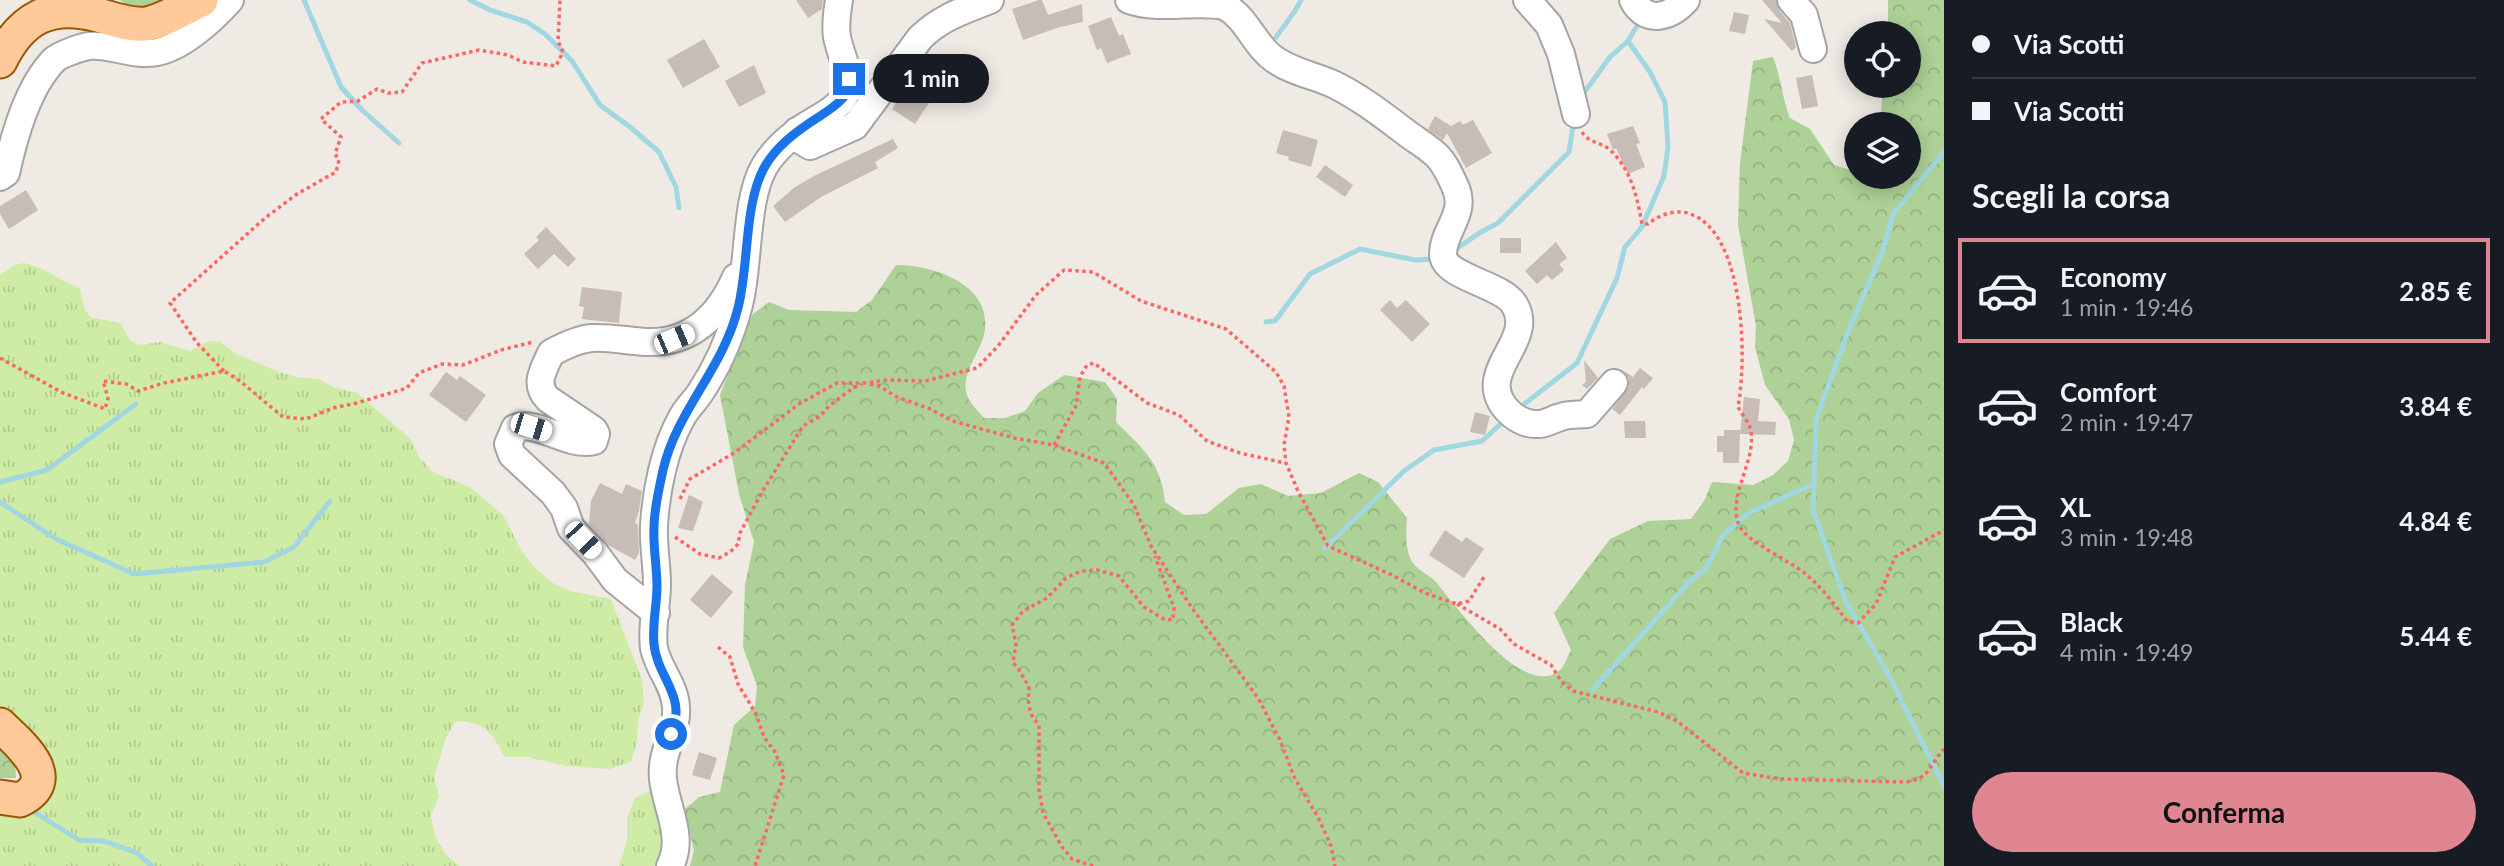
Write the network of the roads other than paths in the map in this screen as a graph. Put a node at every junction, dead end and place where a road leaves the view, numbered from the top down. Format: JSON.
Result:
{"nodes":[{"id":1,"x":201,"y":0,"type":"edge"},
{"id":2,"x":230,"y":0,"type":"edge"},
{"id":3,"x":839,"y":0,"type":"edge"},
{"id":4,"x":990,"y":0,"type":"edge"},
{"id":5,"x":1129,"y":0,"type":"edge"},
{"id":6,"x":1527,"y":0,"type":"edge"},
{"id":7,"x":1633,"y":0,"type":"edge"},
{"id":8,"x":1686,"y":0,"type":"edge"},
{"id":9,"x":1791,"y":0,"type":"edge"},
{"id":10,"x":1813,"y":48,"type":"dead end"},
{"id":11,"x":0,"y":61,"type":"edge"},
{"id":12,"x":1576,"y":114,"type":"road end"},
{"id":13,"x":797,"y":131,"type":"junction"},
{"id":14,"x":0,"y":177,"type":"edge"},
{"id":15,"x":748,"y":250,"type":"junction"},
{"id":16,"x":1614,"y":383,"type":"dead end"},
{"id":17,"x":656,"y":613,"type":"junction"},
{"id":18,"x":0,"y":725,"type":"edge"},
{"id":19,"x":0,"y":797,"type":"edge"},
{"id":20,"x":670,"y":866,"type":"edge"}],
"edges":[{"from":1,"to":11,"type":"main road"},
{"from":2,"to":14,"type":"street"},
{"from":3,"to":13,"type":"street"},
{"from":4,"to":13,"type":"street"},
{"from":5,"to":16,"type":"street"},
{"from":6,"to":12,"type":"street"},
{"from":7,"to":8,"type":"street"},
{"from":9,"to":10,"type":"street"},
{"from":13,"to":15,"type":"street"},
{"from":15,"to":17,"type":"street"},
{"from":15,"to":17,"type":"street"},
{"from":17,"to":20,"type":"street"},
{"from":18,"to":19,"type":"main road"}]}
